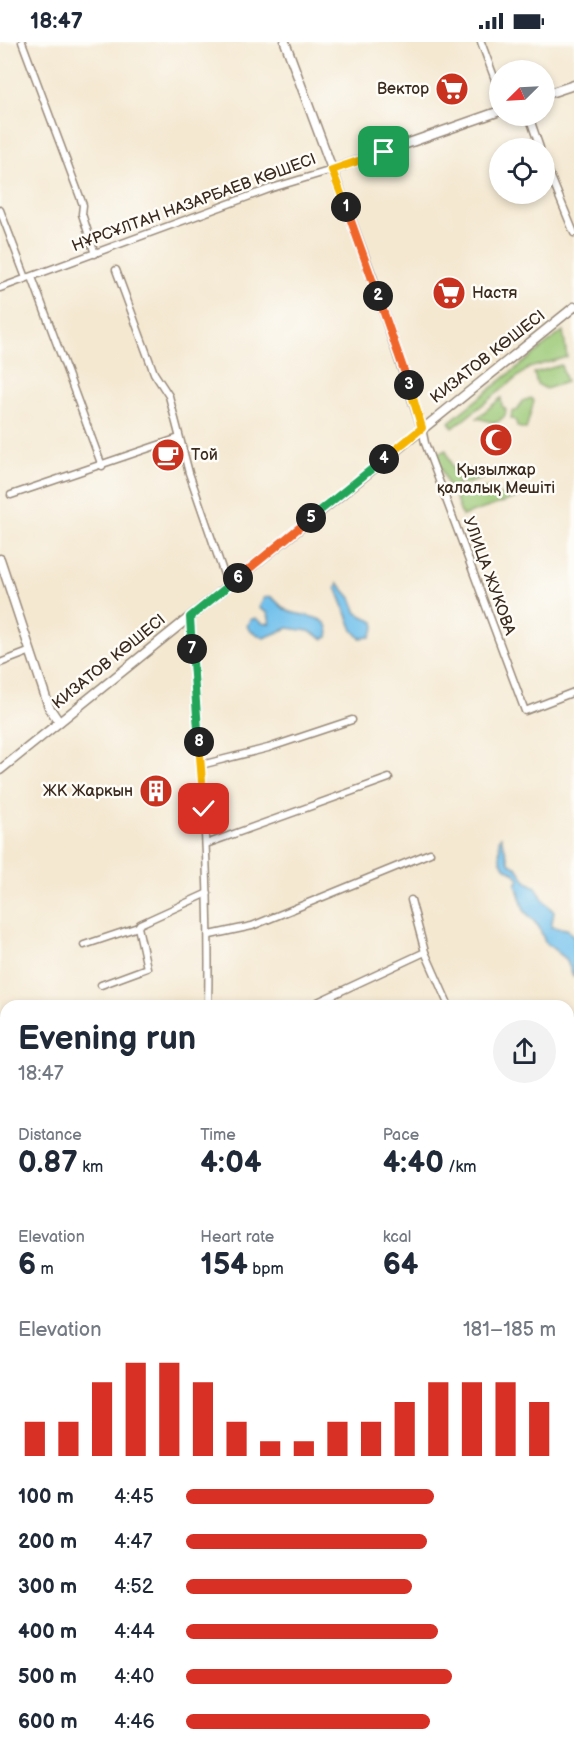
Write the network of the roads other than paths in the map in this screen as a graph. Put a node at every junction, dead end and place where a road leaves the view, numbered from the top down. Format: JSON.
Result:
{"nodes":[{"id":1,"x":22,"y":42,"type":"edge"},
{"id":2,"x":285,"y":42,"type":"edge"},
{"id":3,"x":481,"y":42,"type":"edge"},
{"id":4,"x":489,"y":63,"type":"edge"},
{"id":5,"x":574,"y":86,"type":"edge"},
{"id":6,"x":555,"y":92,"type":"edge"},
{"id":7,"x":489,"y":115,"type":"edge"},
{"id":8,"x":332,"y":170,"type":"junction"},
{"id":9,"x":555,"y":187,"type":"edge"},
{"id":10,"x":0,"y":210,"type":"edge"},
{"id":11,"x":574,"y":233,"type":"edge"},
{"id":12,"x":95,"y":254,"type":"junction"},
{"id":13,"x":116,"y":270,"type":"dead end"},
{"id":14,"x":29,"y":278,"type":"junction"},
{"id":15,"x":0,"y":288,"type":"edge"},
{"id":16,"x":574,"y":307,"type":"edge"},
{"id":17,"x":422,"y":428,"type":"junction"},
{"id":18,"x":179,"y":438,"type":"junction"},
{"id":19,"x":102,"y":465,"type":"junction"},
{"id":20,"x":11,"y":495,"type":"dead end"},
{"id":21,"x":0,"y":559,"type":"edge"},
{"id":22,"x":228,"y":586,"type":"junction"},
{"id":23,"x":190,"y":617,"type":"junction"},
{"id":24,"x":31,"y":651,"type":"junction"},
{"id":25,"x":0,"y":663,"type":"edge"},
{"id":26,"x":574,"y":692,"type":"edge"},
{"id":27,"x":352,"y":720,"type":"dead end"},
{"id":28,"x":59,"y":722,"type":"junction"},
{"id":29,"x":201,"y":765,"type":"junction"},
{"id":30,"x":0,"y":770,"type":"edge"},
{"id":31,"x":389,"y":778,"type":"dead end"},
{"id":32,"x":206,"y":844,"type":"junction"},
{"id":33,"x":430,"y":853,"type":"dead end"},
{"id":34,"x":208,"y":893,"type":"junction"},
{"id":35,"x":411,"y":900,"type":"dead end"},
{"id":36,"x":138,"y":927,"type":"junction"},
{"id":37,"x":210,"y":935,"type":"junction"},
{"id":38,"x":84,"y":945,"type":"dead end"},
{"id":39,"x":425,"y":952,"type":"junction"},
{"id":40,"x":100,"y":985,"type":"dead end"},
{"id":41,"x":208,"y":1000,"type":"edge"},
{"id":42,"x":322,"y":1000,"type":"edge"},
{"id":43,"x":447,"y":1000,"type":"edge"}],
"edges":[{"from":1,"to":12,"type":"street"},
{"from":2,"to":8,"type":"main road","name":"УЛИЦА ЖУКОВА"},
{"from":3,"to":4,"type":"street"},
{"from":5,"to":6,"type":"main road"},
{"from":7,"to":8,"type":"main road","name":"НҰРСҰЛТАН НАЗАРБАЕВ КӨШЕСІ"},
{"from":8,"to":12,"type":"street","name":"НҰРСҰЛТАН НАЗАРБАЕВ КӨШЕСІ"},
{"from":8,"to":17,"type":"main road","name":"УЛИЦА ЖУКОВА"},
{"from":9,"to":11,"type":"street"},
{"from":10,"to":14,"type":"street"},
{"from":12,"to":14,"type":"street","name":"НҰРСҰЛТАН НАЗАРБАЕВ КӨШЕСІ"},
{"from":13,"to":18,"type":"street"},
{"from":14,"to":15,"type":"street","name":"НҰРСҰЛТАН НАЗАРБАЕВ КӨШЕСІ"},
{"from":14,"to":19,"type":"street"},
{"from":16,"to":17,"type":"main road","name":"КИЗАТОВ КӨШЕСІ"},
{"from":17,"to":22,"type":"main road","name":"КИЗАТОВ КӨШЕСІ"},
{"from":17,"to":26,"type":"street","name":"УЛИЦА ЖУКОВА"},
{"from":18,"to":19,"type":"street"},
{"from":18,"to":22,"type":"street"},
{"from":19,"to":20,"type":"street"},
{"from":21,"to":24,"type":"main road"},
{"from":22,"to":23,"type":"main road","name":"КИЗАТОВ КӨШЕСІ"},
{"from":23,"to":28,"type":"main road","name":"КИЗАТОВ КӨШЕСІ"},
{"from":23,"to":29,"type":"street"},
{"from":24,"to":25,"type":"street"},
{"from":24,"to":28,"type":"main road"},
{"from":27,"to":29,"type":"street"},
{"from":28,"to":30,"type":"main road","name":"КИЗАТОВ КӨШЕСІ"},
{"from":29,"to":32,"type":"street"},
{"from":31,"to":32,"type":"street"},
{"from":32,"to":34,"type":"street"},
{"from":33,"to":37,"type":"street"},
{"from":34,"to":36,"type":"street"},
{"from":34,"to":37,"type":"street"},
{"from":35,"to":39,"type":"street"},
{"from":36,"to":38,"type":"street"},
{"from":36,"to":40,"type":"street"},
{"from":37,"to":41,"type":"street"},
{"from":39,"to":42,"type":"street"},
{"from":39,"to":43,"type":"street"}]}
